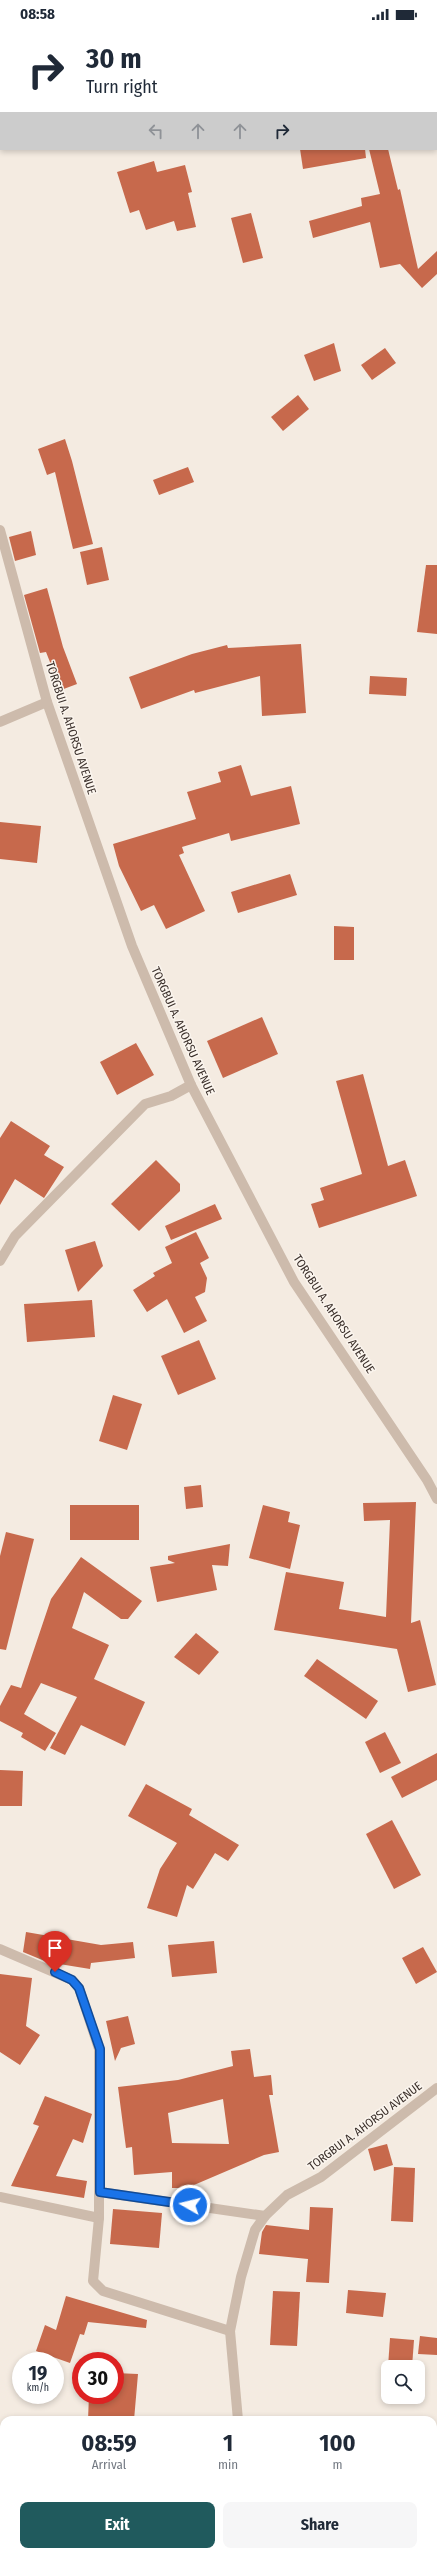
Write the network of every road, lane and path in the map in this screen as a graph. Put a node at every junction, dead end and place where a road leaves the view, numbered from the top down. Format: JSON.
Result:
{"nodes":[{"id":1,"x":0,"y":530,"type":"edge"},
{"id":2,"x":47,"y":702,"type":"junction"},
{"id":3,"x":0,"y":722,"type":"edge"},
{"id":4,"x":191,"y":1085,"type":"junction"},
{"id":5,"x":0,"y":1261,"type":"edge"},
{"id":6,"x":437,"y":1499,"type":"edge"},
{"id":7,"x":0,"y":1949,"type":"edge"},
{"id":8,"x":437,"y":2088,"type":"edge"},
{"id":9,"x":100,"y":2192,"type":"junction"},
{"id":10,"x":0,"y":2198,"type":"edge"},
{"id":11,"x":265,"y":2216,"type":"junction"},
{"id":12,"x":99,"y":2218,"type":"junction"},
{"id":13,"x":230,"y":2332,"type":"junction"},
{"id":14,"x":238,"y":2416,"type":"edge"}],
"edges":[{"from":1,"to":2,"type":"street","name":"TORGBUI A. AHORSU AVENUE"},
{"from":2,"to":3,"type":"street"},
{"from":2,"to":4,"type":"street","name":"TORGBUI A. AHORSU AVENUE"},
{"from":4,"to":5,"type":"street"},
{"from":4,"to":6,"type":"street","name":"TORGBUI A. AHORSU AVENUE"},
{"from":7,"to":9,"type":"street"},
{"from":8,"to":11,"type":"street","name":"TORGBUI A. AHORSU AVENUE"},
{"from":9,"to":11,"type":"street"},
{"from":9,"to":12,"type":"street"},
{"from":10,"to":12,"type":"street"},
{"from":11,"to":13,"type":"street","name":"TORGBUI A. AHORSU AVENUE"},
{"from":12,"to":13,"type":"street"},
{"from":13,"to":14,"type":"street","name":"TORGBUI A. AHORSU AVENUE"}]}
